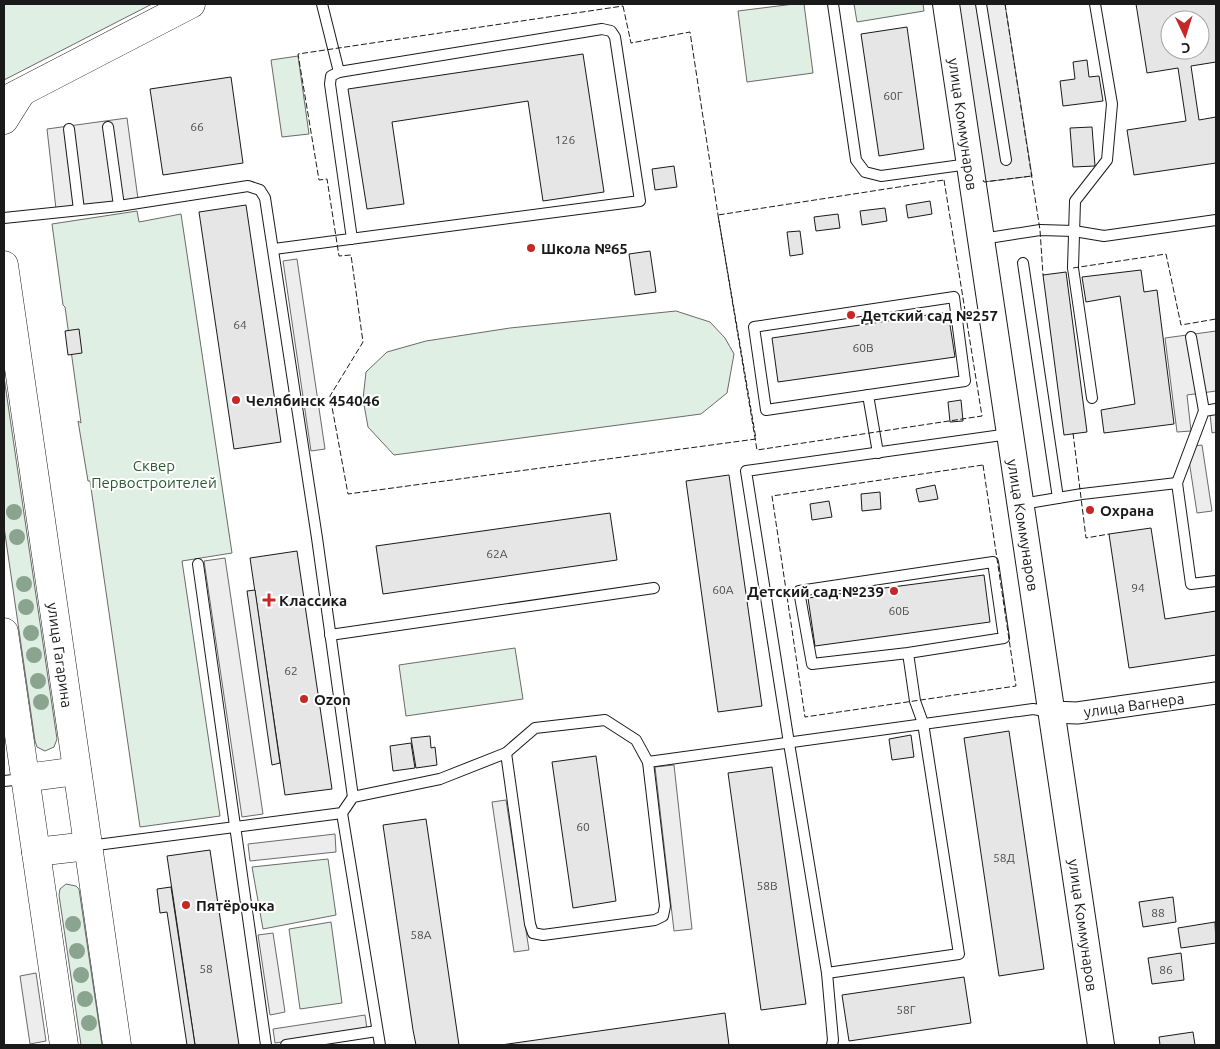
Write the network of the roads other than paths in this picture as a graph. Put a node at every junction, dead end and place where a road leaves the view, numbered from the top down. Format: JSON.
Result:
{"nodes":[{"id":1,"x":191,"y":4,"type":"edge"},
{"id":2,"x":322,"y":4,"type":"edge"},
{"id":3,"x":834,"y":4,"type":"edge"},
{"id":4,"x":946,"y":4,"type":"edge"},
{"id":5,"x":981,"y":4,"type":"edge"},
{"id":6,"x":1095,"y":4,"type":"edge"},
{"id":7,"x":339,"y":72,"type":"junction"},
{"id":8,"x":12,"y":97,"type":"edge"},
{"id":9,"x":4,"y":120,"type":"edge"},
{"id":10,"x":108,"y":127,"type":"dead end"},
{"id":11,"x":69,"y":129,"type":"dead end"},
{"id":12,"x":1006,"y":160,"type":"dead end"},
{"id":13,"x":969,"y":164,"type":"junction"},
{"id":14,"x":119,"y":206,"type":"junction"},
{"id":15,"x":79,"y":210,"type":"junction"},
{"id":16,"x":4,"y":218,"type":"edge"},
{"id":17,"x":1216,"y":220,"type":"edge"},
{"id":18,"x":1074,"y":231,"type":"junction"},
{"id":19,"x":352,"y":239,"type":"junction"},
{"id":20,"x":980,"y":239,"type":"junction"},
{"id":21,"x":274,"y":249,"type":"junction"},
{"id":22,"x":1023,"y":263,"type":"dead end"},
{"id":23,"x":4,"y":265,"type":"edge"},
{"id":24,"x":1192,"y":337,"type":"dead end"},
{"id":25,"x":868,"y":395,"type":"junction"},
{"id":26,"x":1092,"y":398,"type":"dead end"},
{"id":27,"x":1216,"y":409,"type":"edge"},
{"id":28,"x":1204,"y":411,"type":"junction"},
{"id":29,"x":1009,"y":434,"type":"junction"},
{"id":30,"x":878,"y":452,"type":"junction"},
{"id":31,"x":1177,"y":483,"type":"junction"},
{"id":32,"x":1058,"y":498,"type":"junction"},
{"id":33,"x":1020,"y":504,"type":"junction"},
{"id":34,"x":198,"y":564,"type":"dead end"},
{"id":35,"x":1216,"y":580,"type":"edge"},
{"id":36,"x":654,"y":588,"type":"dead end"},
{"id":37,"x":4,"y":632,"type":"edge"},
{"id":38,"x":330,"y":635,"type":"junction"},
{"id":39,"x":908,"y":654,"type":"junction"},
{"id":40,"x":1216,"y":693,"type":"edge"},
{"id":41,"x":1052,"y":712,"type":"junction"},
{"id":42,"x":923,"y":723,"type":"junction"},
{"id":43,"x":789,"y":743,"type":"junction"},
{"id":44,"x":506,"y":752,"type":"junction"},
{"id":45,"x":648,"y":762,"type":"junction"},
{"id":46,"x":77,"y":771,"type":"junction"},
{"id":47,"x":14,"y":780,"type":"edge"},
{"id":48,"x":353,"y":797,"type":"junction"},
{"id":49,"x":342,"y":813,"type":"junction"},
{"id":50,"x":236,"y":827,"type":"junction"},
{"id":51,"x":88,"y":846,"type":"junction"},
{"id":52,"x":36,"y":852,"type":"junction"},
{"id":53,"x":827,"y":973,"type":"junction"},
{"id":54,"x":377,"y":1031,"type":"junction"},
{"id":55,"x":64,"y":1045,"type":"edge"},
{"id":56,"x":117,"y":1045,"type":"edge"},
{"id":57,"x":266,"y":1045,"type":"edge"},
{"id":58,"x":286,"y":1045,"type":"edge"},
{"id":59,"x":380,"y":1045,"type":"edge"},
{"id":60,"x":832,"y":1045,"type":"edge"},
{"id":61,"x":1101,"y":1045,"type":"edge"}],
"edges":[{"from":1,"to":8,"type":"main road"},
{"from":2,"to":7,"type":"lane"},
{"from":3,"to":13,"type":"lane"},
{"from":4,"to":13,"type":"street","name":"улица Коммунаров"},
{"from":5,"to":12,"type":"lane"},
{"from":6,"to":18,"type":"lane"},
{"from":7,"to":19,"type":"lane"},
{"from":7,"to":19,"type":"lane"},
{"from":8,"to":9,"type":"main road"},
{"from":10,"to":14,"type":"lane"},
{"from":11,"to":15,"type":"lane"},
{"from":13,"to":20,"type":"street","name":"улица Коммунаров"},
{"from":14,"to":15,"type":"lane"},
{"from":14,"to":21,"type":"lane"},
{"from":15,"to":16,"type":"lane"},
{"from":17,"to":18,"type":"lane"},
{"from":18,"to":20,"type":"lane"},
{"from":18,"to":26,"type":"lane"},
{"from":19,"to":21,"type":"lane"},
{"from":20,"to":29,"type":"street","name":"улица Коммунаров"},
{"from":21,"to":38,"type":"lane"},
{"from":22,"to":32,"type":"lane"},
{"from":23,"to":46,"type":"main road","name":"улица Гагарина"},
{"from":24,"to":28,"type":"lane"},
{"from":25,"to":25,"type":"lane"},
{"from":25,"to":30,"type":"lane"},
{"from":27,"to":28,"type":"lane"},
{"from":28,"to":31,"type":"lane"},
{"from":29,"to":30,"type":"lane"},
{"from":29,"to":33,"type":"street","name":"улица Коммунаров"},
{"from":30,"to":43,"type":"lane"},
{"from":31,"to":32,"type":"lane"},
{"from":31,"to":35,"type":"lane"},
{"from":32,"to":33,"type":"lane"},
{"from":33,"to":41,"type":"street","name":"улица Коммунаров"},
{"from":34,"to":50,"type":"lane"},
{"from":36,"to":38,"type":"lane"},
{"from":37,"to":47,"type":"main road"},
{"from":38,"to":48,"type":"lane"},
{"from":39,"to":39,"type":"lane"},
{"from":39,"to":42,"type":"lane"},
{"from":40,"to":41,"type":"street","name":"улица Вагнера"},
{"from":41,"to":42,"type":"lane"},
{"from":41,"to":61,"type":"street","name":"улица Коммунаров"},
{"from":42,"to":43,"type":"lane"},
{"from":42,"to":53,"type":"lane"},
{"from":43,"to":45,"type":"lane"},
{"from":43,"to":53,"type":"lane"},
{"from":44,"to":45,"type":"lane"},
{"from":44,"to":45,"type":"lane"},
{"from":44,"to":48,"type":"lane"},
{"from":46,"to":47,"type":"main road"},
{"from":46,"to":51,"type":"main road","name":"улица Гагарина"},
{"from":47,"to":52,"type":"main road"},
{"from":48,"to":49,"type":"lane"},
{"from":49,"to":50,"type":"lane"},
{"from":49,"to":54,"type":"lane"},
{"from":50,"to":51,"type":"lane"},
{"from":50,"to":57,"type":"lane"},
{"from":51,"to":52,"type":"main road"},
{"from":51,"to":56,"type":"main road","name":"улица Гагарина"},
{"from":52,"to":55,"type":"main road"},
{"from":53,"to":60,"type":"lane"},
{"from":54,"to":58,"type":"lane"},
{"from":54,"to":59,"type":"lane"}]}
